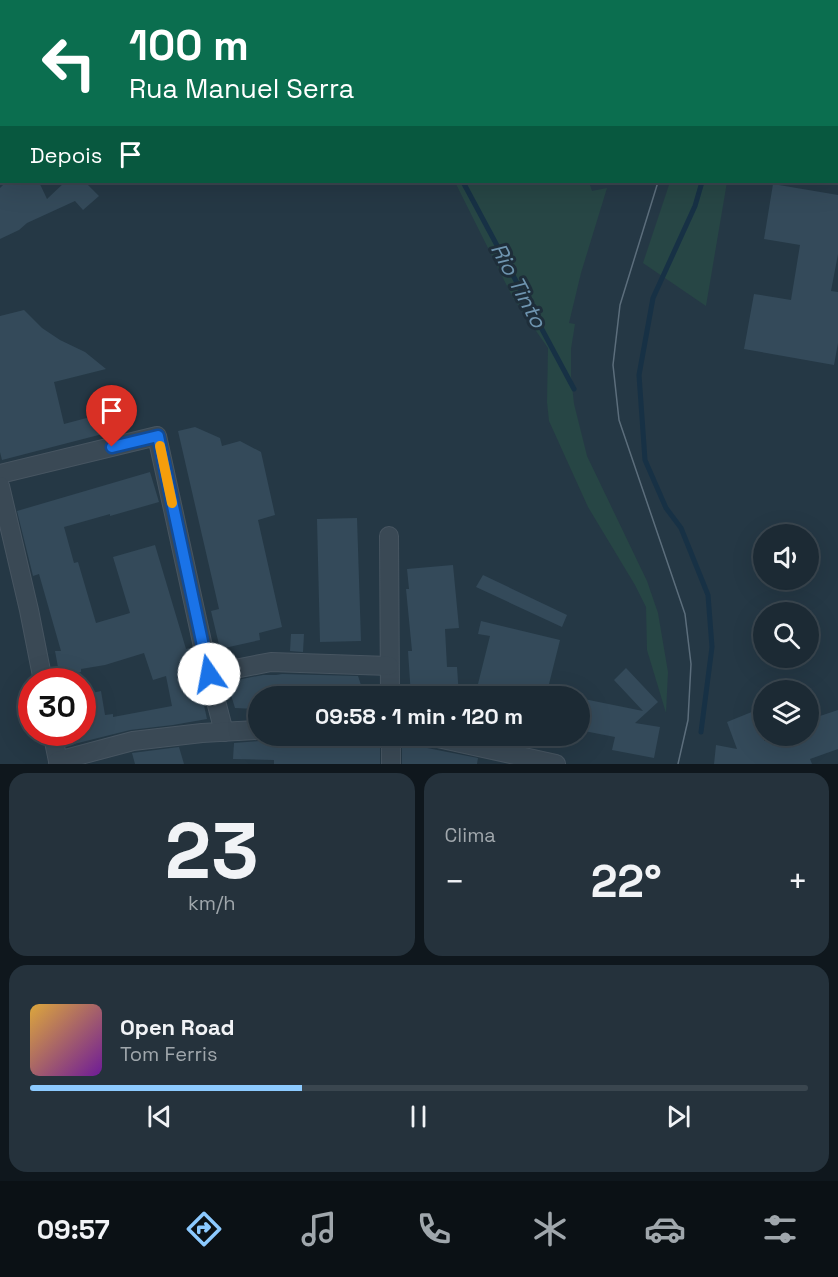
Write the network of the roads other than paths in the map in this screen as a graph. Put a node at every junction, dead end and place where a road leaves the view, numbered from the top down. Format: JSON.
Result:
{"nodes":[{"id":1,"x":0,"y":474,"type":"edge"},
{"id":2,"x":0,"y":486,"type":"edge"},
{"id":3,"x":389,"y":536,"type":"dead end"},
{"id":4,"x":389,"y":666,"type":"junction"},
{"id":5,"x":41,"y":668,"type":"edge"},
{"id":6,"x":209,"y":674,"type":"junction"},
{"id":7,"x":390,"y":686,"type":"edge"},
{"id":8,"x":248,"y":731,"type":"edge"},
{"id":9,"x":224,"y":732,"type":"junction"},
{"id":10,"x":55,"y":746,"type":"edge"},
{"id":11,"x":391,"y":746,"type":"edge"},
{"id":12,"x":474,"y":746,"type":"edge"},
{"id":13,"x":59,"y":762,"type":"edge"},
{"id":14,"x":391,"y":764,"type":"edge"},
{"id":15,"x":556,"y":764,"type":"edge"}],
"edges":[{"from":1,"to":6,"type":"street"},
{"from":2,"to":5,"type":"street"},
{"from":3,"to":4,"type":"street"},
{"from":4,"to":6,"type":"street"},
{"from":4,"to":7,"type":"street"},
{"from":6,"to":9,"type":"street"},
{"from":8,"to":9,"type":"street"},
{"from":9,"to":13,"type":"street"},
{"from":10,"to":13,"type":"street"},
{"from":11,"to":14,"type":"street"},
{"from":12,"to":15,"type":"street"}]}
